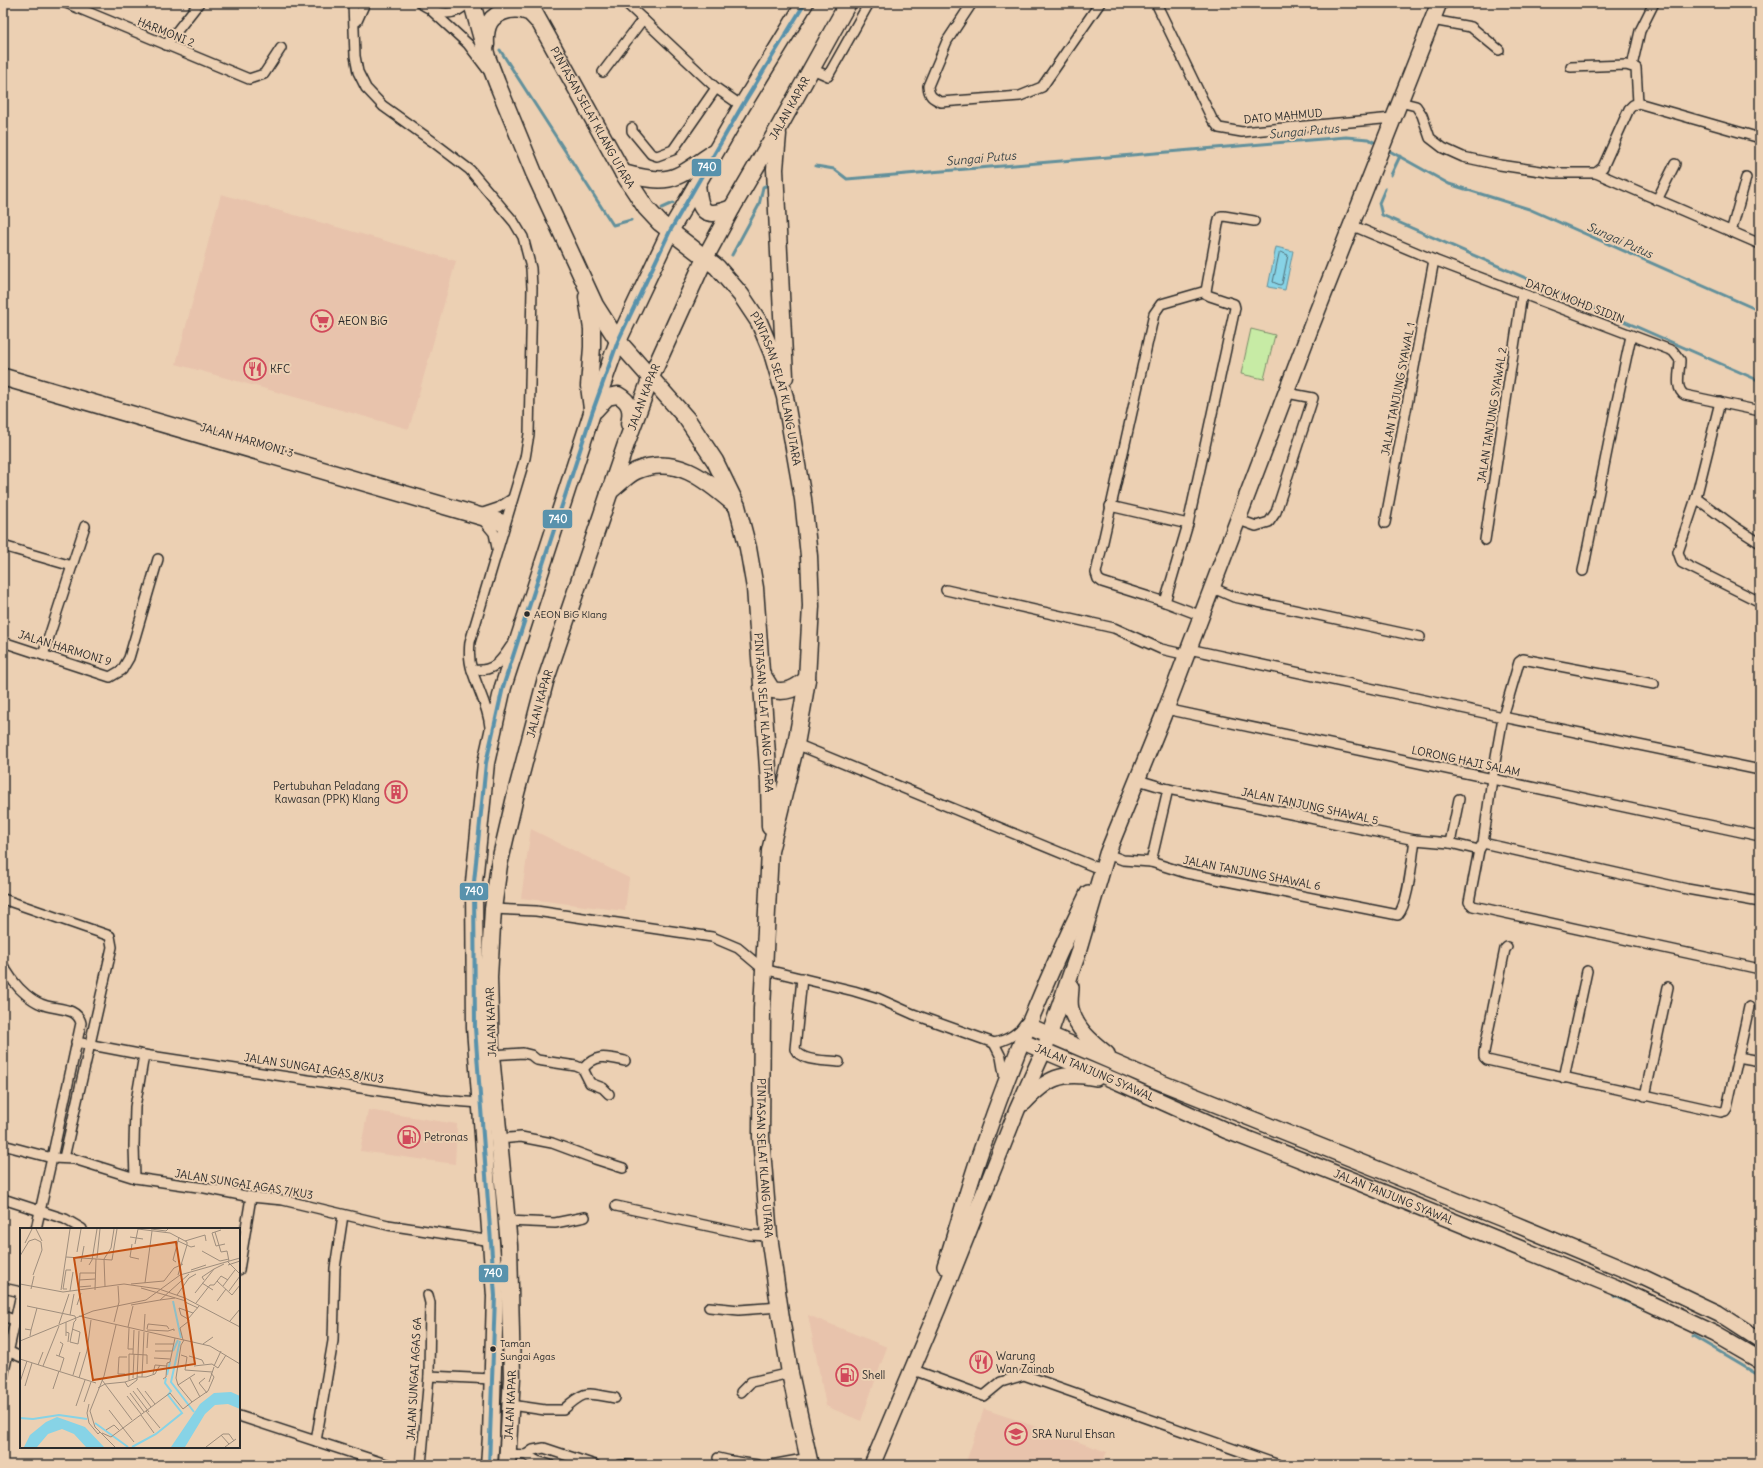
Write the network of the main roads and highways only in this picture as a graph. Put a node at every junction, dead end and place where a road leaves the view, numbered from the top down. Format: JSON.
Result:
{"nodes":[{"id":1,"x":472,"y":3,"type":"edge"},
{"id":2,"x":493,"y":3,"type":"edge"},
{"id":3,"x":496,"y":3,"type":"edge"},
{"id":4,"x":529,"y":3,"type":"edge"},
{"id":5,"x":805,"y":3,"type":"edge"},
{"id":6,"x":848,"y":3,"type":"edge"},
{"id":7,"x":1439,"y":3,"type":"edge"},
{"id":8,"x":537,"y":20,"type":"junction"},
{"id":9,"x":487,"y":57,"type":"junction"},
{"id":10,"x":778,"y":129,"type":"junction"},
{"id":11,"x":716,"y":151,"type":"junction"},
{"id":12,"x":623,"y":173,"type":"junction"},
{"id":13,"x":697,"y":184,"type":"junction"},
{"id":14,"x":732,"y":208,"type":"junction"},
{"id":15,"x":670,"y":232,"type":"junction"},
{"id":16,"x":705,"y":258,"type":"junction"},
{"id":17,"x":585,"y":285,"type":"junction"},
{"id":18,"x":618,"y":341,"type":"junction"},
{"id":19,"x":651,"y":377,"type":"junction"},
{"id":20,"x":785,"y":397,"type":"junction"},
{"id":21,"x":592,"y":413,"type":"junction"},
{"id":22,"x":626,"y":444,"type":"junction"},
{"id":23,"x":609,"y":492,"type":"junction"},
{"id":24,"x":737,"y":506,"type":"junction"},
{"id":25,"x":761,"y":673,"type":"junction"},
{"id":26,"x":807,"y":679,"type":"junction"},
{"id":27,"x":771,"y":847,"type":"junction"},
{"id":28,"x":1108,"y":854,"type":"junction"},
{"id":29,"x":1077,"y":956,"type":"junction"},
{"id":30,"x":1029,"y":1026,"type":"junction"},
{"id":31,"x":1049,"y":1035,"type":"junction"},
{"id":32,"x":1023,"y":1042,"type":"junction"},
{"id":33,"x":1044,"y":1050,"type":"junction"},
{"id":34,"x":1120,"y":1064,"type":"junction"},
{"id":35,"x":1118,"y":1082,"type":"junction"},
{"id":36,"x":1017,"y":1110,"type":"junction"},
{"id":37,"x":1759,"y":1340,"type":"edge"},
{"id":38,"x":917,"y":1355,"type":"junction"},
{"id":39,"x":1760,"y":1360,"type":"edge"},
{"id":40,"x":508,"y":1459,"type":"edge"},
{"id":41,"x":810,"y":1462,"type":"edge"},
{"id":42,"x":872,"y":1464,"type":"edge"},
{"id":43,"x":489,"y":1465,"type":"edge"}],
"edges":[{"from":1,"to":9,"type":"highway","name":"PINTASAN SELAT KLANG UTARA"},
{"from":2,"to":3,"type":"highway"},
{"from":4,"to":8,"type":"highway","name":"PINTASAN SELAT KLANG UTARA"},
{"from":5,"to":11,"type":"highway","name":"JALAN KAPAR"},
{"from":6,"to":10,"type":"highway","name":"JALAN KAPAR"},
{"from":7,"to":28,"type":"main road"},
{"from":8,"to":9,"type":"highway"},
{"from":8,"to":12,"type":"highway","name":"PINTASAN SELAT KLANG UTARA"},
{"from":9,"to":17,"type":"highway","name":"PINTASAN SELAT KLANG UTARA"},
{"from":10,"to":14,"type":"highway","name":"JALAN KAPAR"},
{"from":10,"to":20,"type":"highway"},
{"from":11,"to":12,"type":"highway"},
{"from":11,"to":13,"type":"highway","name":"JALAN KAPAR"},
{"from":12,"to":15,"type":"highway","name":"PINTASAN SELAT KLANG UTARA"},
{"from":13,"to":14,"type":"highway"},
{"from":13,"to":15,"type":"highway","name":"JALAN KAPAR"},
{"from":14,"to":16,"type":"highway","name":"JALAN KAPAR"},
{"from":15,"to":16,"type":"highway","name":"PINTASAN SELAT KLANG UTARA"},
{"from":15,"to":18,"type":"highway","name":"JALAN KAPAR"},
{"from":16,"to":19,"type":"highway","name":"JALAN KAPAR"},
{"from":16,"to":20,"type":"highway","name":"PINTASAN SELAT KLANG UTARA"},
{"from":17,"to":18,"type":"highway","name":"PINTASAN SELAT KLANG UTARA"},
{"from":17,"to":21,"type":"highway"},
{"from":18,"to":19,"type":"highway","name":"PINTASAN SELAT KLANG UTARA"},
{"from":18,"to":21,"type":"highway","name":"JALAN KAPAR"},
{"from":19,"to":22,"type":"highway","name":"JALAN KAPAR"},
{"from":19,"to":24,"type":"highway","name":"PINTASAN SELAT KLANG UTARA"},
{"from":20,"to":26,"type":"highway","name":"PINTASAN SELAT KLANG UTARA"},
{"from":21,"to":22,"type":"highway"},
{"from":21,"to":43,"type":"highway","name":"JALAN KAPAR"},
{"from":22,"to":23,"type":"highway","name":"JALAN KAPAR"},
{"from":23,"to":24,"type":"highway"},
{"from":23,"to":40,"type":"highway","name":"JALAN KAPAR"},
{"from":24,"to":25,"type":"highway","name":"PINTASAN SELAT KLANG UTARA"},
{"from":25,"to":26,"type":"highway"},
{"from":25,"to":27,"type":"highway","name":"PINTASAN SELAT KLANG UTARA"},
{"from":26,"to":27,"type":"highway","name":"PINTASAN SELAT KLANG UTARA"},
{"from":27,"to":41,"type":"highway","name":"PINTASAN SELAT KLANG UTARA"},
{"from":28,"to":29,"type":"main road"},
{"from":28,"to":30,"type":"main road"},
{"from":29,"to":31,"type":"main road"},
{"from":29,"to":34,"type":"main road"},
{"from":30,"to":31,"type":"main road","name":"JALAN TANJUNG SYAWAL"},
{"from":30,"to":32,"type":"main road"},
{"from":31,"to":33,"type":"main road"},
{"from":31,"to":34,"type":"main road","name":"JALAN TANJUNG SYAWAL"},
{"from":32,"to":33,"type":"main road","name":"JALAN TANJUNG SYAWAL"},
{"from":32,"to":38,"type":"main road"},
{"from":33,"to":35,"type":"main road","name":"JALAN TANJUNG SYAWAL"},
{"from":33,"to":36,"type":"main road"},
{"from":34,"to":37,"type":"main road","name":"JALAN TANJUNG SYAWAL"},
{"from":35,"to":36,"type":"main road"},
{"from":35,"to":39,"type":"main road","name":"JALAN TANJUNG SYAWAL"},
{"from":36,"to":38,"type":"main road"},
{"from":38,"to":42,"type":"main road"}]}
